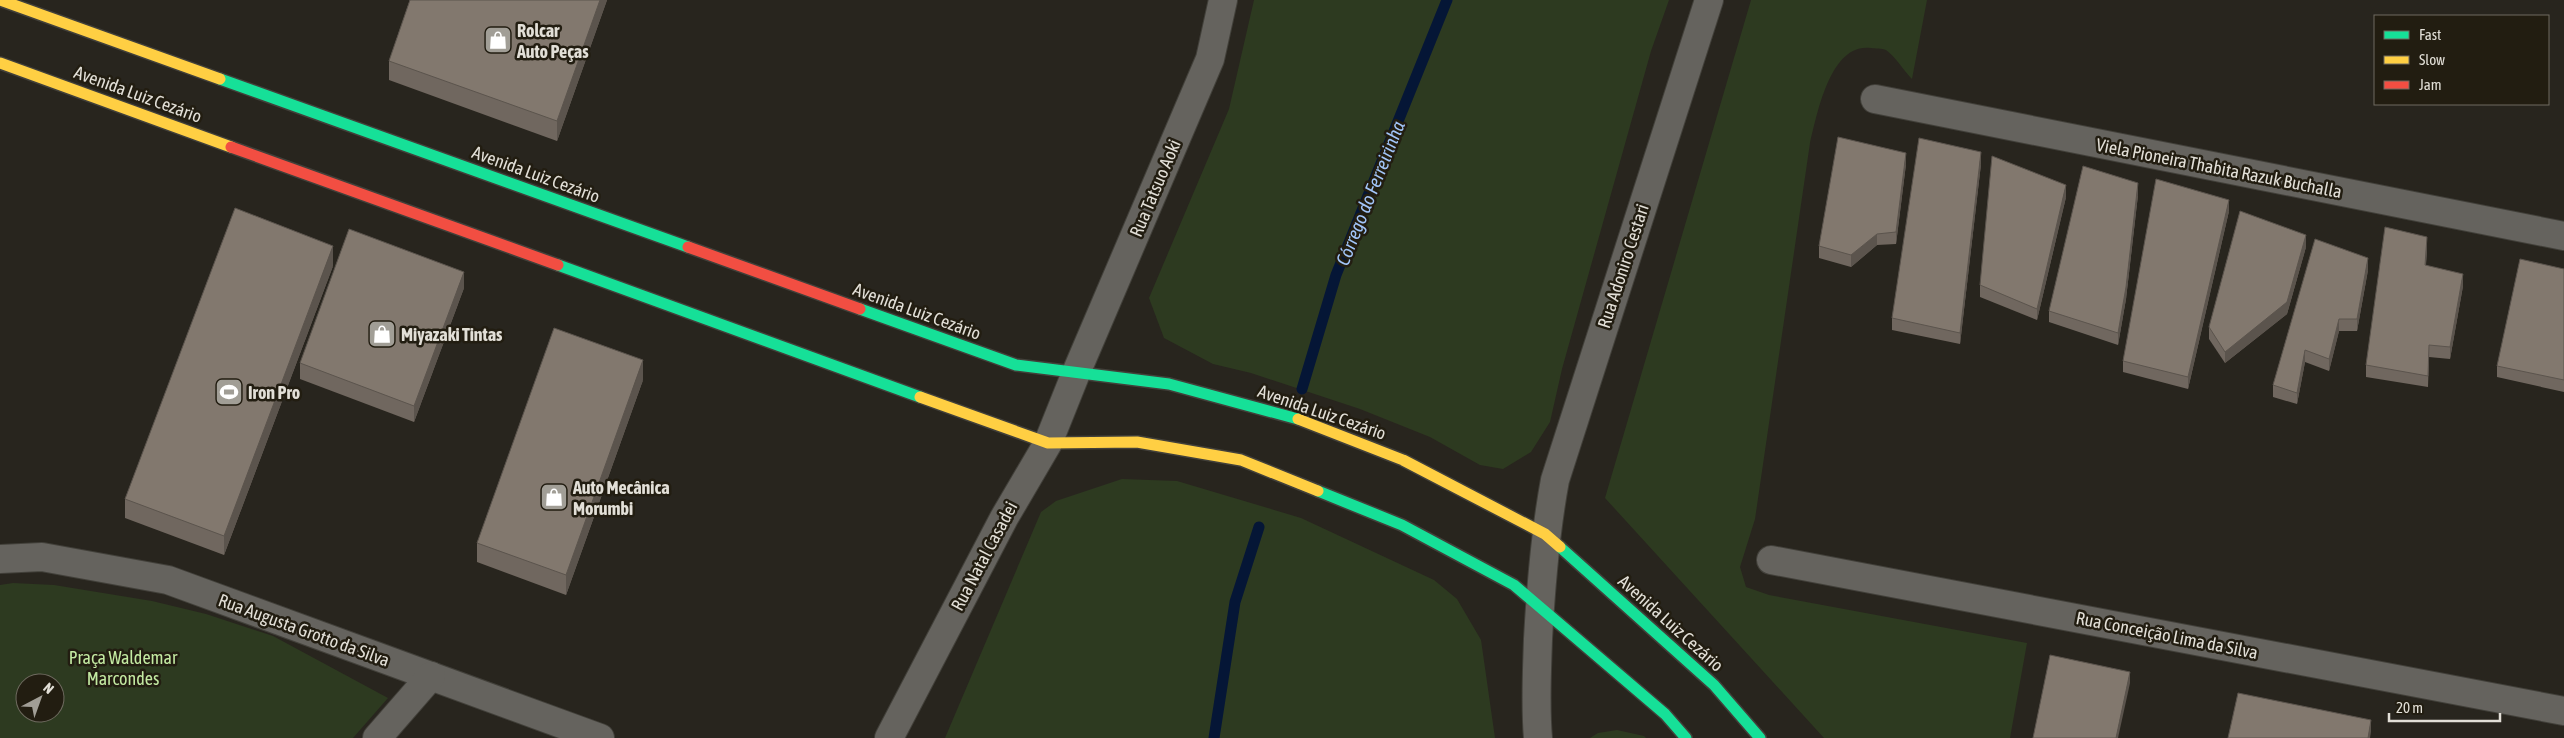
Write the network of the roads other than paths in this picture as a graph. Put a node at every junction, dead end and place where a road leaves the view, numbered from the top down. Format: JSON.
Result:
{"nodes":[{"id":1,"x":0,"y":0,"type":"edge"},
{"id":2,"x":1223,"y":0,"type":"edge"},
{"id":3,"x":1709,"y":0,"type":"edge"},
{"id":4,"x":0,"y":63,"type":"edge"},
{"id":5,"x":1875,"y":99,"type":"dead end"},
{"id":6,"x":2564,"y":236,"type":"edge"},
{"id":7,"x":1076,"y":373,"type":"junction"},
{"id":8,"x":1048,"y":443,"type":"junction"},
{"id":9,"x":1545,"y":534,"type":"junction"},
{"id":10,"x":0,"y":559,"type":"edge"},
{"id":11,"x":1771,"y":560,"type":"dead end"},
{"id":12,"x":1540,"y":608,"type":"junction"},
{"id":13,"x":431,"y":676,"type":"junction"},
{"id":14,"x":2564,"y":711,"type":"edge"},
{"id":15,"x":377,"y":738,"type":"edge"},
{"id":16,"x":600,"y":738,"type":"edge"},
{"id":17,"x":888,"y":738,"type":"edge"},
{"id":18,"x":1538,"y":738,"type":"edge"},
{"id":19,"x":1686,"y":738,"type":"edge"},
{"id":20,"x":1760,"y":738,"type":"edge"}],
"edges":[{"from":1,"to":7,"type":"street","name":"Avenida Luiz Cezário"},
{"from":2,"to":7,"type":"street","name":"Rua Tatsuo Aoki"},
{"from":3,"to":9,"type":"street","name":"Rua Adoniro Cestari"},
{"from":4,"to":8,"type":"street","name":"Avenida Luiz Cezário"},
{"from":5,"to":6,"type":"street","name":"Viela Pioneira Thabita Razuk Buchalla"},
{"from":7,"to":8,"type":"street","name":"Rua Natal Casadei"},
{"from":7,"to":9,"type":"street","name":"Avenida Luiz Cezário"},
{"from":8,"to":12,"type":"street","name":"Avenida Luiz Cezário"},
{"from":8,"to":17,"type":"street","name":"Rua Natal Casadei"},
{"from":9,"to":12,"type":"street","name":"Rua Adoniro Cestari"},
{"from":9,"to":20,"type":"street","name":"Avenida Luiz Cezário"},
{"from":10,"to":13,"type":"street","name":"Rua Augusta Grotto da Silva"},
{"from":11,"to":14,"type":"street","name":"Rua Conceição Lima da Silva"},
{"from":12,"to":18,"type":"street","name":"Rua Adoniro Cestari"},
{"from":12,"to":19,"type":"street","name":"Avenida Luiz Cezário"},
{"from":13,"to":15,"type":"street"},
{"from":13,"to":16,"type":"street","name":"Rua Augusta Grotto da Silva"}]}
